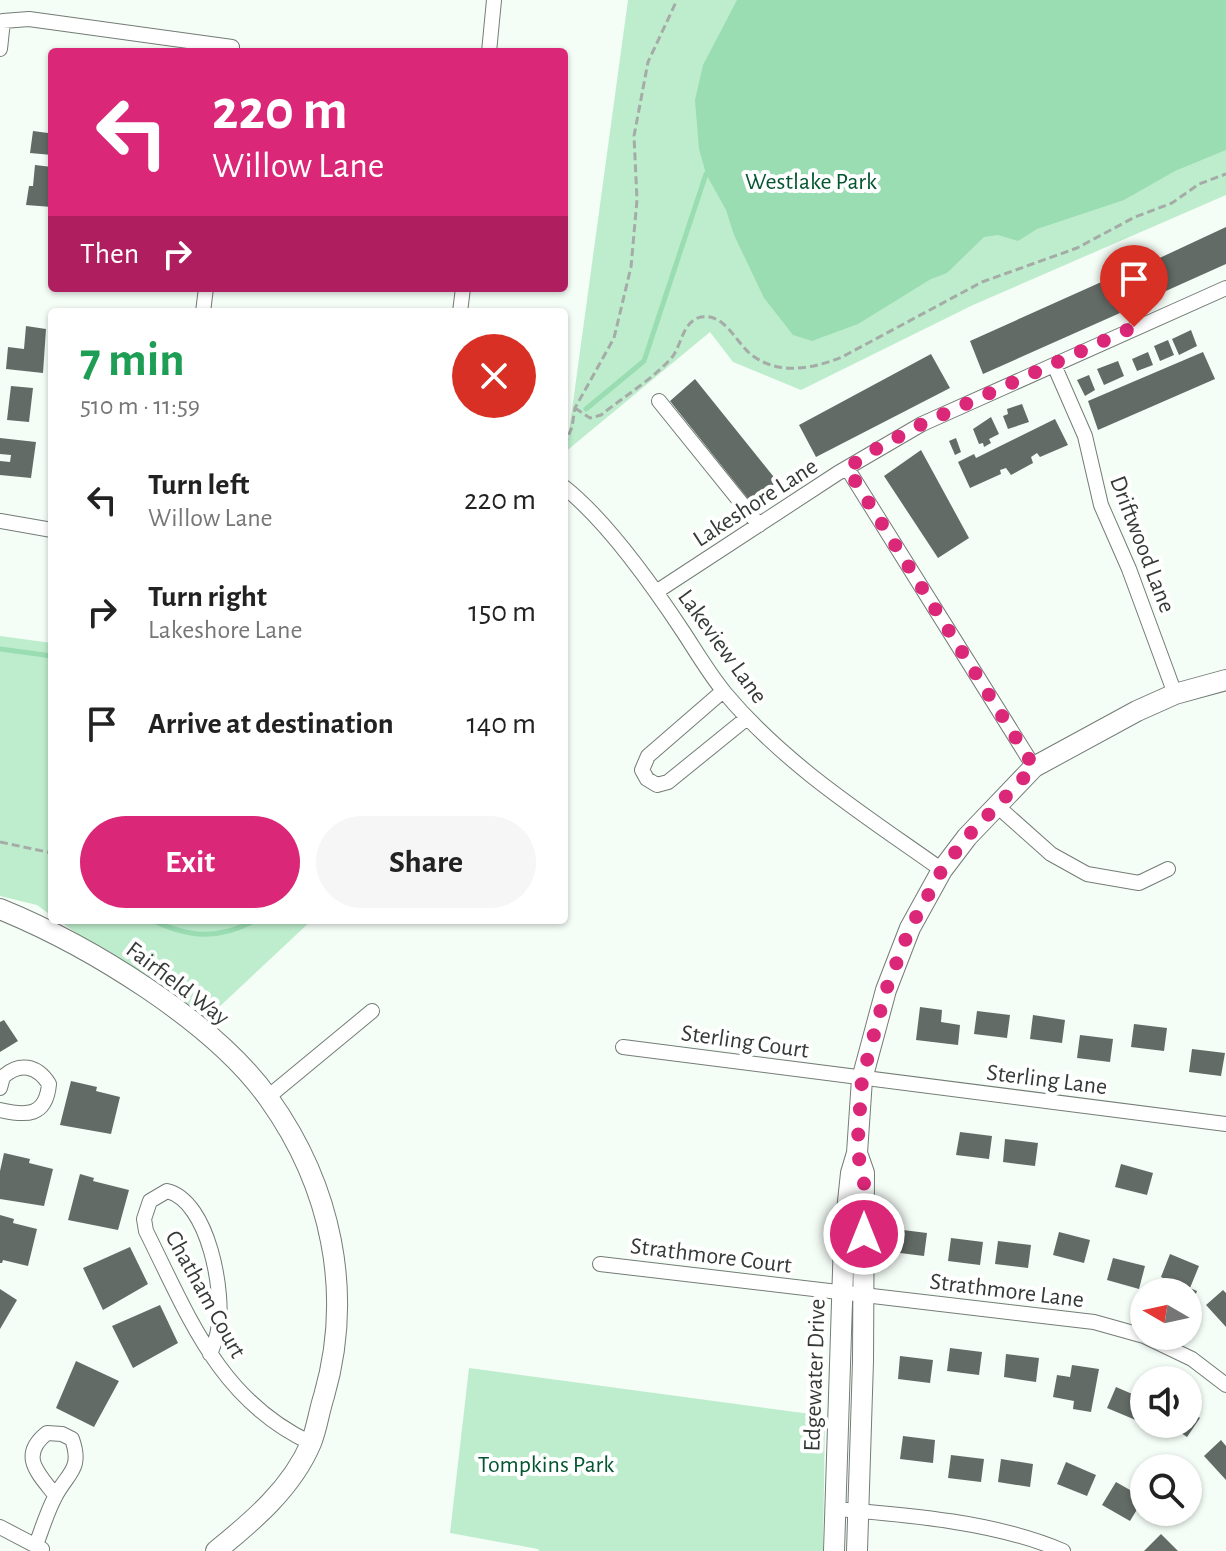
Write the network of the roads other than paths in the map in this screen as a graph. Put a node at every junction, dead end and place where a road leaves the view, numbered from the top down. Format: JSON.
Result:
{"nodes":[{"id":1,"x":494,"y":0,"type":"edge"},
{"id":2,"x":219,"y":48,"type":"edge"},
{"id":3,"x":489,"y":48,"type":"edge"},
{"id":4,"x":0,"y":49,"type":"edge"},
{"id":5,"x":1225,"y":292,"type":"edge"},
{"id":6,"x":1054,"y":365,"type":"junction"},
{"id":7,"x":659,"y":401,"type":"dead end"},
{"id":8,"x":847,"y":468,"type":"junction"},
{"id":9,"x":568,"y":490,"type":"edge"},
{"id":10,"x":0,"y":521,"type":"edge"},
{"id":11,"x":759,"y":525,"type":"junction"},
{"id":12,"x":48,"y":529,"type":"edge"},
{"id":13,"x":656,"y":592,"type":"junction"},
{"id":14,"x":1226,"y":680,"type":"edge"},
{"id":15,"x":723,"y":691,"type":"junction"},
{"id":16,"x":1175,"y":694,"type":"junction"},
{"id":17,"x":747,"y":718,"type":"junction"},
{"id":18,"x":1034,"y":767,"type":"junction"},
{"id":19,"x":996,"y":805,"type":"junction"},
{"id":20,"x":1168,"y":869,"type":"dead end"},
{"id":21,"x":942,"y":870,"type":"junction"},
{"id":22,"x":0,"y":909,"type":"edge"},
{"id":23,"x":372,"y":1011,"type":"dead end"},
{"id":24,"x":623,"y":1047,"type":"dead end"},
{"id":25,"x":862,"y":1079,"type":"junction"},
{"id":26,"x":0,"y":1088,"type":"edge"},
{"id":27,"x":268,"y":1097,"type":"junction"},
{"id":28,"x":0,"y":1110,"type":"edge"},
{"id":29,"x":1226,"y":1124,"type":"edge"},
{"id":30,"x":857,"y":1153,"type":"junction"},
{"id":31,"x":600,"y":1264,"type":"dead end"},
{"id":32,"x":843,"y":1292,"type":"junction"},
{"id":33,"x":864,"y":1295,"type":"junction"},
{"id":34,"x":1130,"y":1332,"type":"edge"},
{"id":35,"x":1173,"y":1350,"type":"edge"},
{"id":36,"x":210,"y":1354,"type":"junction"},
{"id":37,"x":1226,"y":1385,"type":"edge"},
{"id":38,"x":311,"y":1443,"type":"junction"},
{"id":39,"x":55,"y":1495,"type":"dead end"},
{"id":40,"x":846,"y":1510,"type":"junction"},
{"id":41,"x":0,"y":1527,"type":"edge"},
{"id":42,"x":40,"y":1548,"type":"edge"},
{"id":43,"x":216,"y":1551,"type":"edge"},
{"id":44,"x":834,"y":1551,"type":"edge"},
{"id":45,"x":857,"y":1551,"type":"edge"},
{"id":46,"x":1063,"y":1551,"type":"edge"}],
"edges":[{"from":1,"to":3,"type":"street"},
{"from":2,"to":4,"type":"street"},
{"from":5,"to":6,"type":"street","name":"Lakeshore Lane"},
{"from":6,"to":8,"type":"street","name":"Lakeshore Lane"},
{"from":6,"to":16,"type":"street","name":"Driftwood Lane"},
{"from":7,"to":11,"type":"street"},
{"from":8,"to":11,"type":"street","name":"Lakeshore Lane"},
{"from":8,"to":18,"type":"street"},
{"from":9,"to":13,"type":"street","name":"Lakeview Lane"},
{"from":10,"to":12,"type":"street"},
{"from":11,"to":13,"type":"street","name":"Lakeshore Lane"},
{"from":13,"to":15,"type":"street","name":"Lakeview Lane"},
{"from":14,"to":16,"type":"street","name":"Edgewater Drive"},
{"from":15,"to":17,"type":"street","name":"Lakeview Lane"},
{"from":15,"to":17,"type":"street"},
{"from":16,"to":18,"type":"street","name":"Edgewater Drive"},
{"from":17,"to":21,"type":"street","name":"Lakeview Lane"},
{"from":18,"to":19,"type":"street","name":"Edgewater Drive"},
{"from":19,"to":20,"type":"street"},
{"from":19,"to":21,"type":"street","name":"Edgewater Drive"},
{"from":21,"to":25,"type":"street","name":"Edgewater Drive"},
{"from":22,"to":27,"type":"street","name":"Fairfield Way"},
{"from":23,"to":27,"type":"street"},
{"from":24,"to":25,"type":"street","name":"Sterling Court"},
{"from":25,"to":29,"type":"street","name":"Sterling Lane"},
{"from":25,"to":30,"type":"street","name":"Edgewater Drive"},
{"from":26,"to":28,"type":"street"},
{"from":27,"to":38,"type":"street","name":"Fairfield Way"},
{"from":30,"to":32,"type":"street","name":"Edgewater Drive"},
{"from":30,"to":33,"type":"street","name":"Edgewater Drive"},
{"from":31,"to":32,"type":"street","name":"Strathmore Court"},
{"from":32,"to":33,"type":"street","name":"Strathmore Court"},
{"from":32,"to":40,"type":"street","name":"Edgewater Drive"},
{"from":33,"to":34,"type":"street","name":"Strathmore Lane"},
{"from":33,"to":40,"type":"street","name":"Edgewater Drive"},
{"from":35,"to":37,"type":"street","name":"Strathmore Lane"},
{"from":36,"to":36,"type":"street","name":"Chatham Court"},
{"from":36,"to":38,"type":"street","name":"Chatham Court"},
{"from":38,"to":43,"type":"street","name":"Fairfield Way"},
{"from":39,"to":42,"type":"street"},
{"from":40,"to":44,"type":"street","name":"Edgewater Drive"},
{"from":40,"to":45,"type":"street","name":"Edgewater Drive"},
{"from":40,"to":46,"type":"street"},
{"from":41,"to":42,"type":"street"}]}
